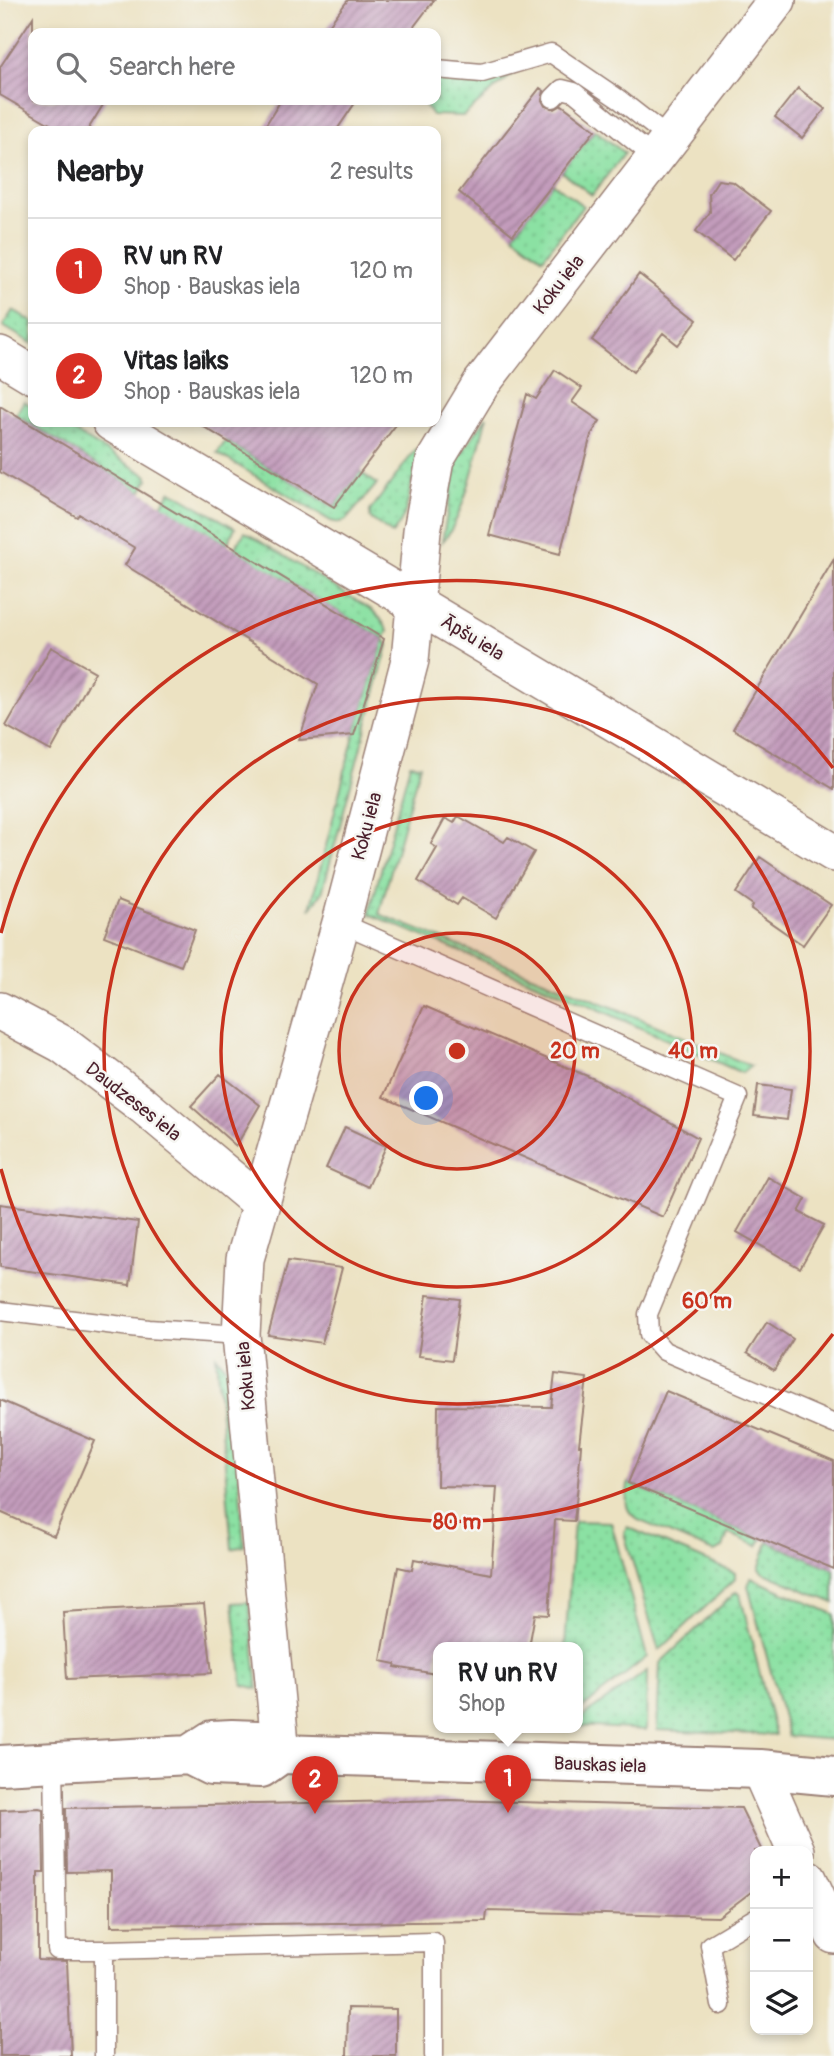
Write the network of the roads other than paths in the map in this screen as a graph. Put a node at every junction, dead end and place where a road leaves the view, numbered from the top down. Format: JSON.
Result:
{"nodes":[{"id":1,"x":777,"y":0,"type":"edge"},
{"id":2,"x":441,"y":69,"type":"edge"},
{"id":3,"x":553,"y":98,"type":"dead end"},
{"id":4,"x":662,"y":148,"type":"junction"},
{"id":5,"x":0,"y":355,"type":"edge"},
{"id":6,"x":28,"y":372,"type":"edge"},
{"id":7,"x":119,"y":427,"type":"edge"},
{"id":8,"x":415,"y":603,"type":"junction"},
{"id":9,"x":834,"y":853,"type":"edge"},
{"id":10,"x":341,"y":923,"type":"junction"},
{"id":11,"x":0,"y":1011,"type":"edge"},
{"id":12,"x":260,"y":1203,"type":"junction"},
{"id":13,"x":0,"y":1311,"type":"edge"},
{"id":14,"x":241,"y":1335,"type":"junction"},
{"id":15,"x":834,"y":1424,"type":"edge"},
{"id":16,"x":281,"y":1754,"type":"junction"},
{"id":17,"x":54,"y":1761,"type":"junction"},
{"id":18,"x":0,"y":1765,"type":"edge"},
{"id":19,"x":760,"y":1769,"type":"junction"},
{"id":20,"x":834,"y":1776,"type":"edge"},
{"id":21,"x":794,"y":1846,"type":"edge"},
{"id":22,"x":813,"y":1892,"type":"edge"},
{"id":23,"x":750,"y":1921,"type":"edge"},
{"id":24,"x":834,"y":1935,"type":"edge"},
{"id":25,"x":104,"y":1950,"type":"junction"},
{"id":26,"x":721,"y":2005,"type":"dead end"},
{"id":27,"x":104,"y":2056,"type":"edge"},
{"id":28,"x":434,"y":2056,"type":"edge"}],
"edges":[{"from":1,"to":4,"type":"street","name":"Koku iela"},
{"from":2,"to":4,"type":"lane"},
{"from":3,"to":4,"type":"lane"},
{"from":4,"to":8,"type":"street","name":"Koku iela"},
{"from":5,"to":6,"type":"street"},
{"from":7,"to":8,"type":"street","name":"Āpšu iela"},
{"from":8,"to":9,"type":"street","name":"Āpšu iela"},
{"from":8,"to":10,"type":"street","name":"Koku iela"},
{"from":10,"to":12,"type":"street","name":"Koku iela"},
{"from":10,"to":15,"type":"lane"},
{"from":11,"to":12,"type":"street","name":"Daudzeses iela"},
{"from":12,"to":14,"type":"street","name":"Koku iela"},
{"from":13,"to":14,"type":"lane"},
{"from":14,"to":16,"type":"street","name":"Koku iela"},
{"from":16,"to":17,"type":"street","name":"Bauskas iela"},
{"from":16,"to":19,"type":"street","name":"Bauskas iela"},
{"from":17,"to":18,"type":"street","name":"Bauskas iela"},
{"from":17,"to":25,"type":"lane"},
{"from":19,"to":20,"type":"street","name":"Bauskas iela"},
{"from":19,"to":21,"type":"street"},
{"from":22,"to":24,"type":"street"},
{"from":23,"to":26,"type":"lane"},
{"from":25,"to":27,"type":"lane"},
{"from":25,"to":28,"type":"lane"}]}
